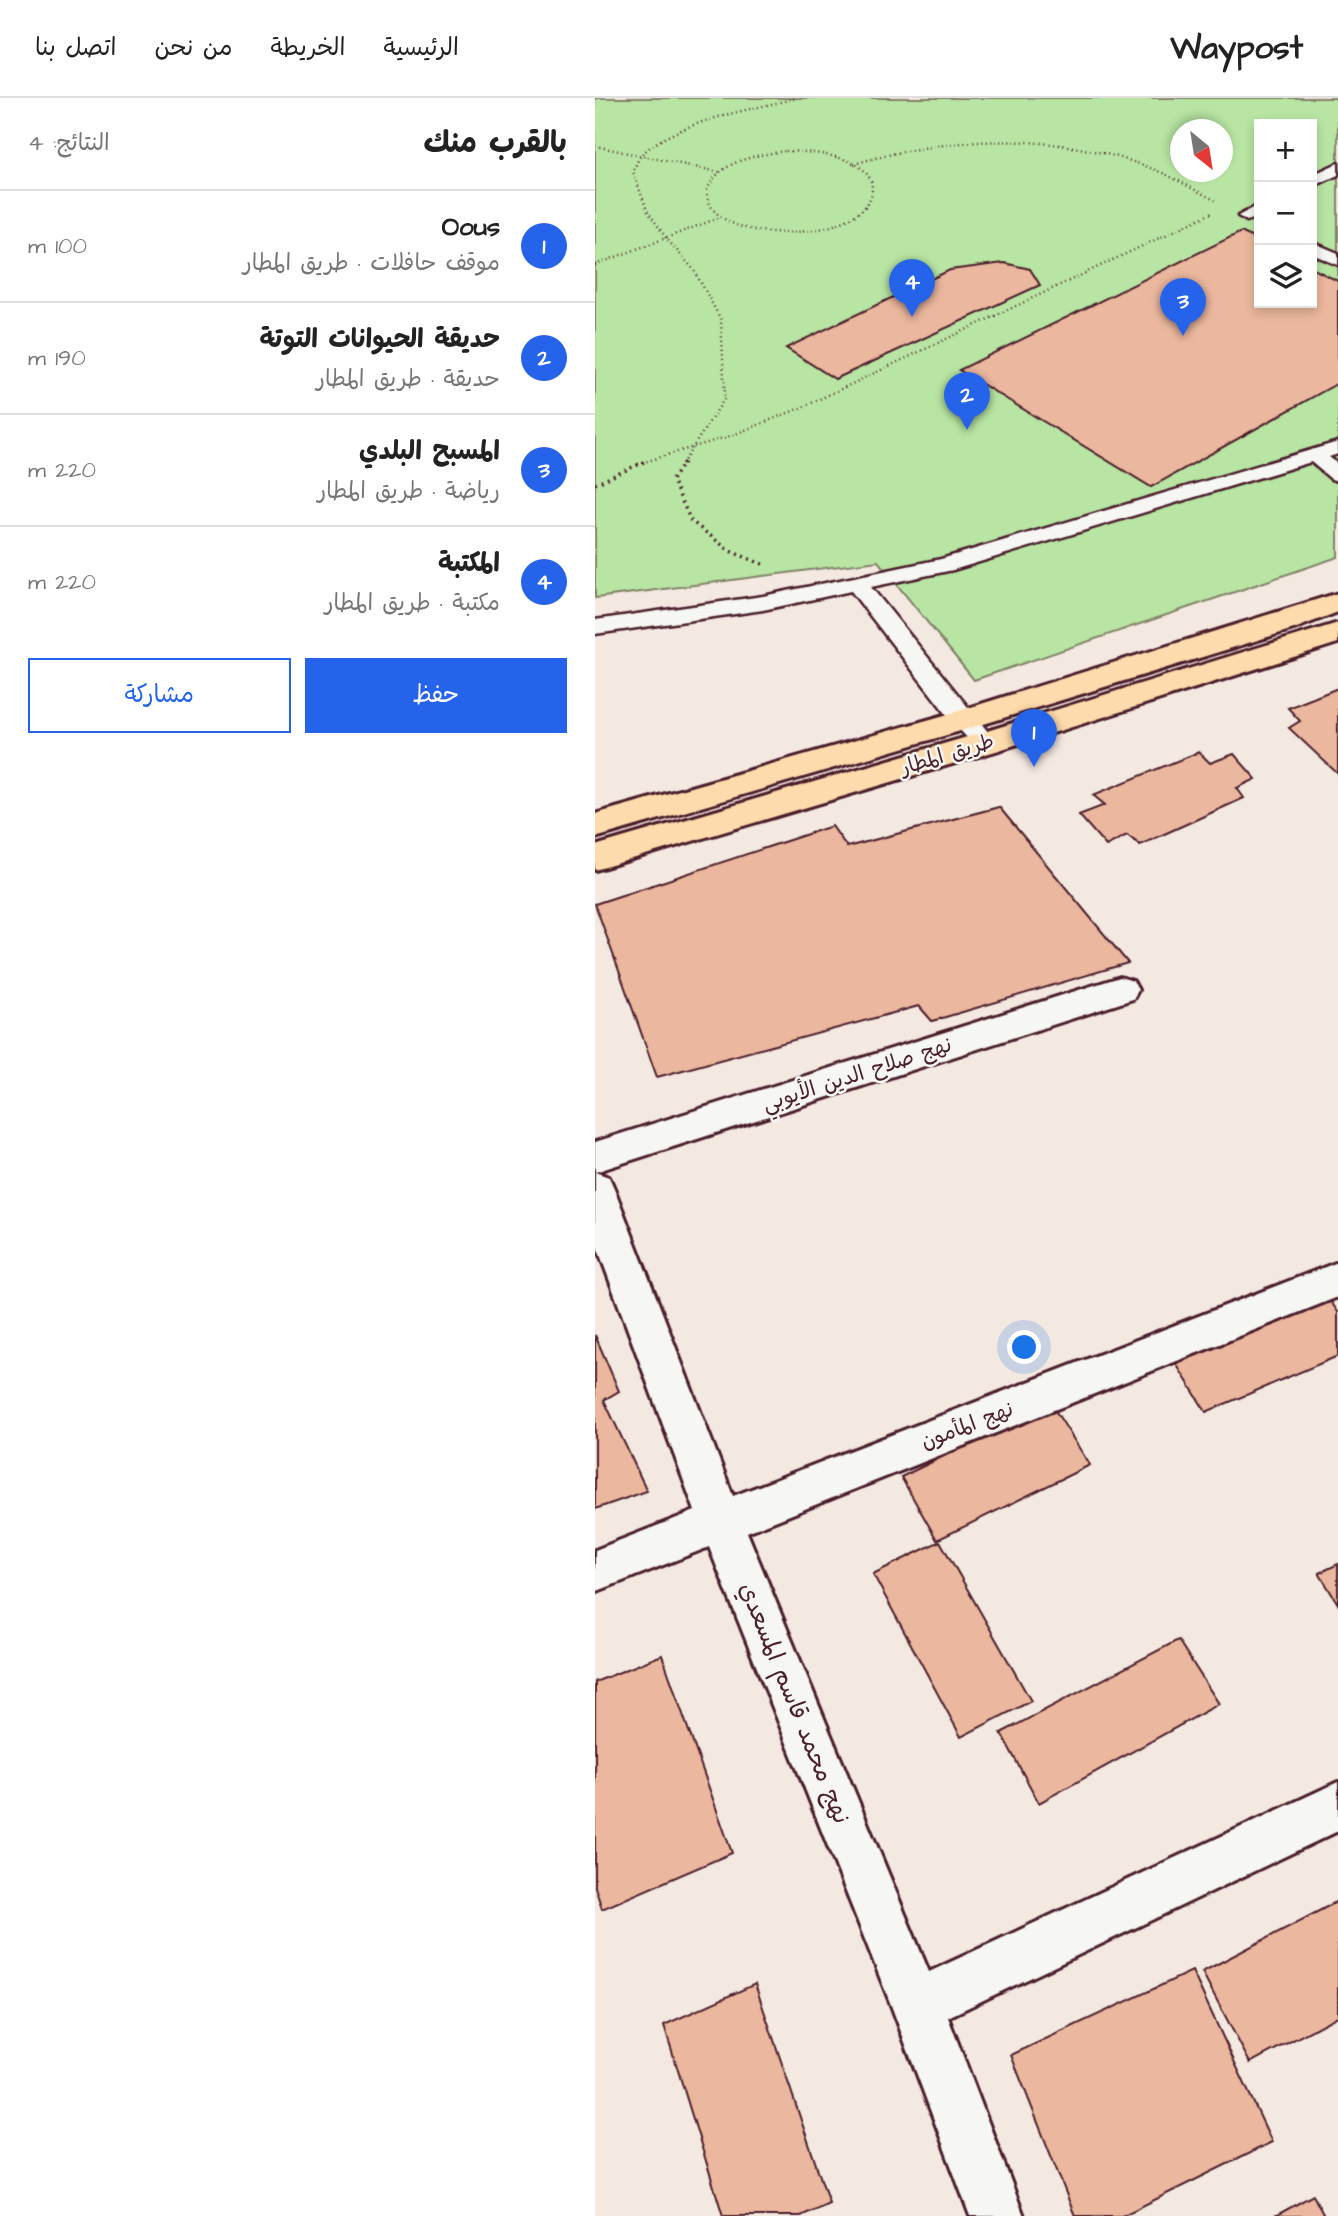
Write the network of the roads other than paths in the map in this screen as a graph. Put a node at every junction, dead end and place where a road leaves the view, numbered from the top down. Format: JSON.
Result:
{"nodes":[{"id":1,"x":1338,"y":168,"type":"edge"},
{"id":2,"x":1317,"y":179,"type":"edge"},
{"id":3,"x":1317,"y":250,"type":"edge"},
{"id":4,"x":1338,"y":260,"type":"edge"},
{"id":5,"x":1338,"y":448,"type":"edge"},
{"id":6,"x":1315,"y":455,"type":"junction"},
{"id":7,"x":1338,"y":475,"type":"edge"},
{"id":8,"x":856,"y":583,"type":"junction"},
{"id":9,"x":1338,"y":601,"type":"edge"},
{"id":10,"x":595,"y":627,"type":"edge"},
{"id":11,"x":1338,"y":634,"type":"edge"},
{"id":12,"x":963,"y":720,"type":"junction"},
{"id":13,"x":985,"y":743,"type":"junction"},
{"id":14,"x":595,"y":826,"type":"edge"},
{"id":15,"x":595,"y":858,"type":"edge"},
{"id":16,"x":1120,"y":990,"type":"dead end"},
{"id":17,"x":595,"y":1157,"type":"edge"},
{"id":18,"x":595,"y":1188,"type":"edge"},
{"id":19,"x":1338,"y":1279,"type":"edge"},
{"id":20,"x":721,"y":1521,"type":"junction"},
{"id":21,"x":595,"y":1571,"type":"edge"},
{"id":22,"x":1338,"y":1806,"type":"edge"},
{"id":23,"x":917,"y":2005,"type":"junction"},
{"id":24,"x":997,"y":2216,"type":"edge"}],
"edges":[{"from":1,"to":2,"type":"lane"},
{"from":3,"to":4,"type":"lane"},
{"from":5,"to":6,"type":"lane"},
{"from":6,"to":7,"type":"lane"},
{"from":6,"to":8,"type":"lane"},
{"from":8,"to":10,"type":"lane"},
{"from":8,"to":12,"type":"lane"},
{"from":9,"to":12,"type":"main road","name":"طريق المطار"},
{"from":11,"to":13,"type":"main road","name":"طريق المطار"},
{"from":12,"to":13,"type":"lane"},
{"from":12,"to":14,"type":"main road","name":"طريق المطار"},
{"from":13,"to":15,"type":"main road","name":"طريق المطار"},
{"from":16,"to":17,"type":"street","name":"نهج صلاح الدين الأيوبي"},
{"from":18,"to":20,"type":"street","name":"نهج محمد قاسم المسعدي"},
{"from":19,"to":20,"type":"street","name":"نهج المأمون"},
{"from":20,"to":21,"type":"street","name":"نهج المأمون"},
{"from":20,"to":23,"type":"street","name":"نهج محمد قاسم المسعدي"},
{"from":22,"to":23,"type":"street"},
{"from":23,"to":24,"type":"street","name":"نهج محمد قاسم المسعدي"}]}
